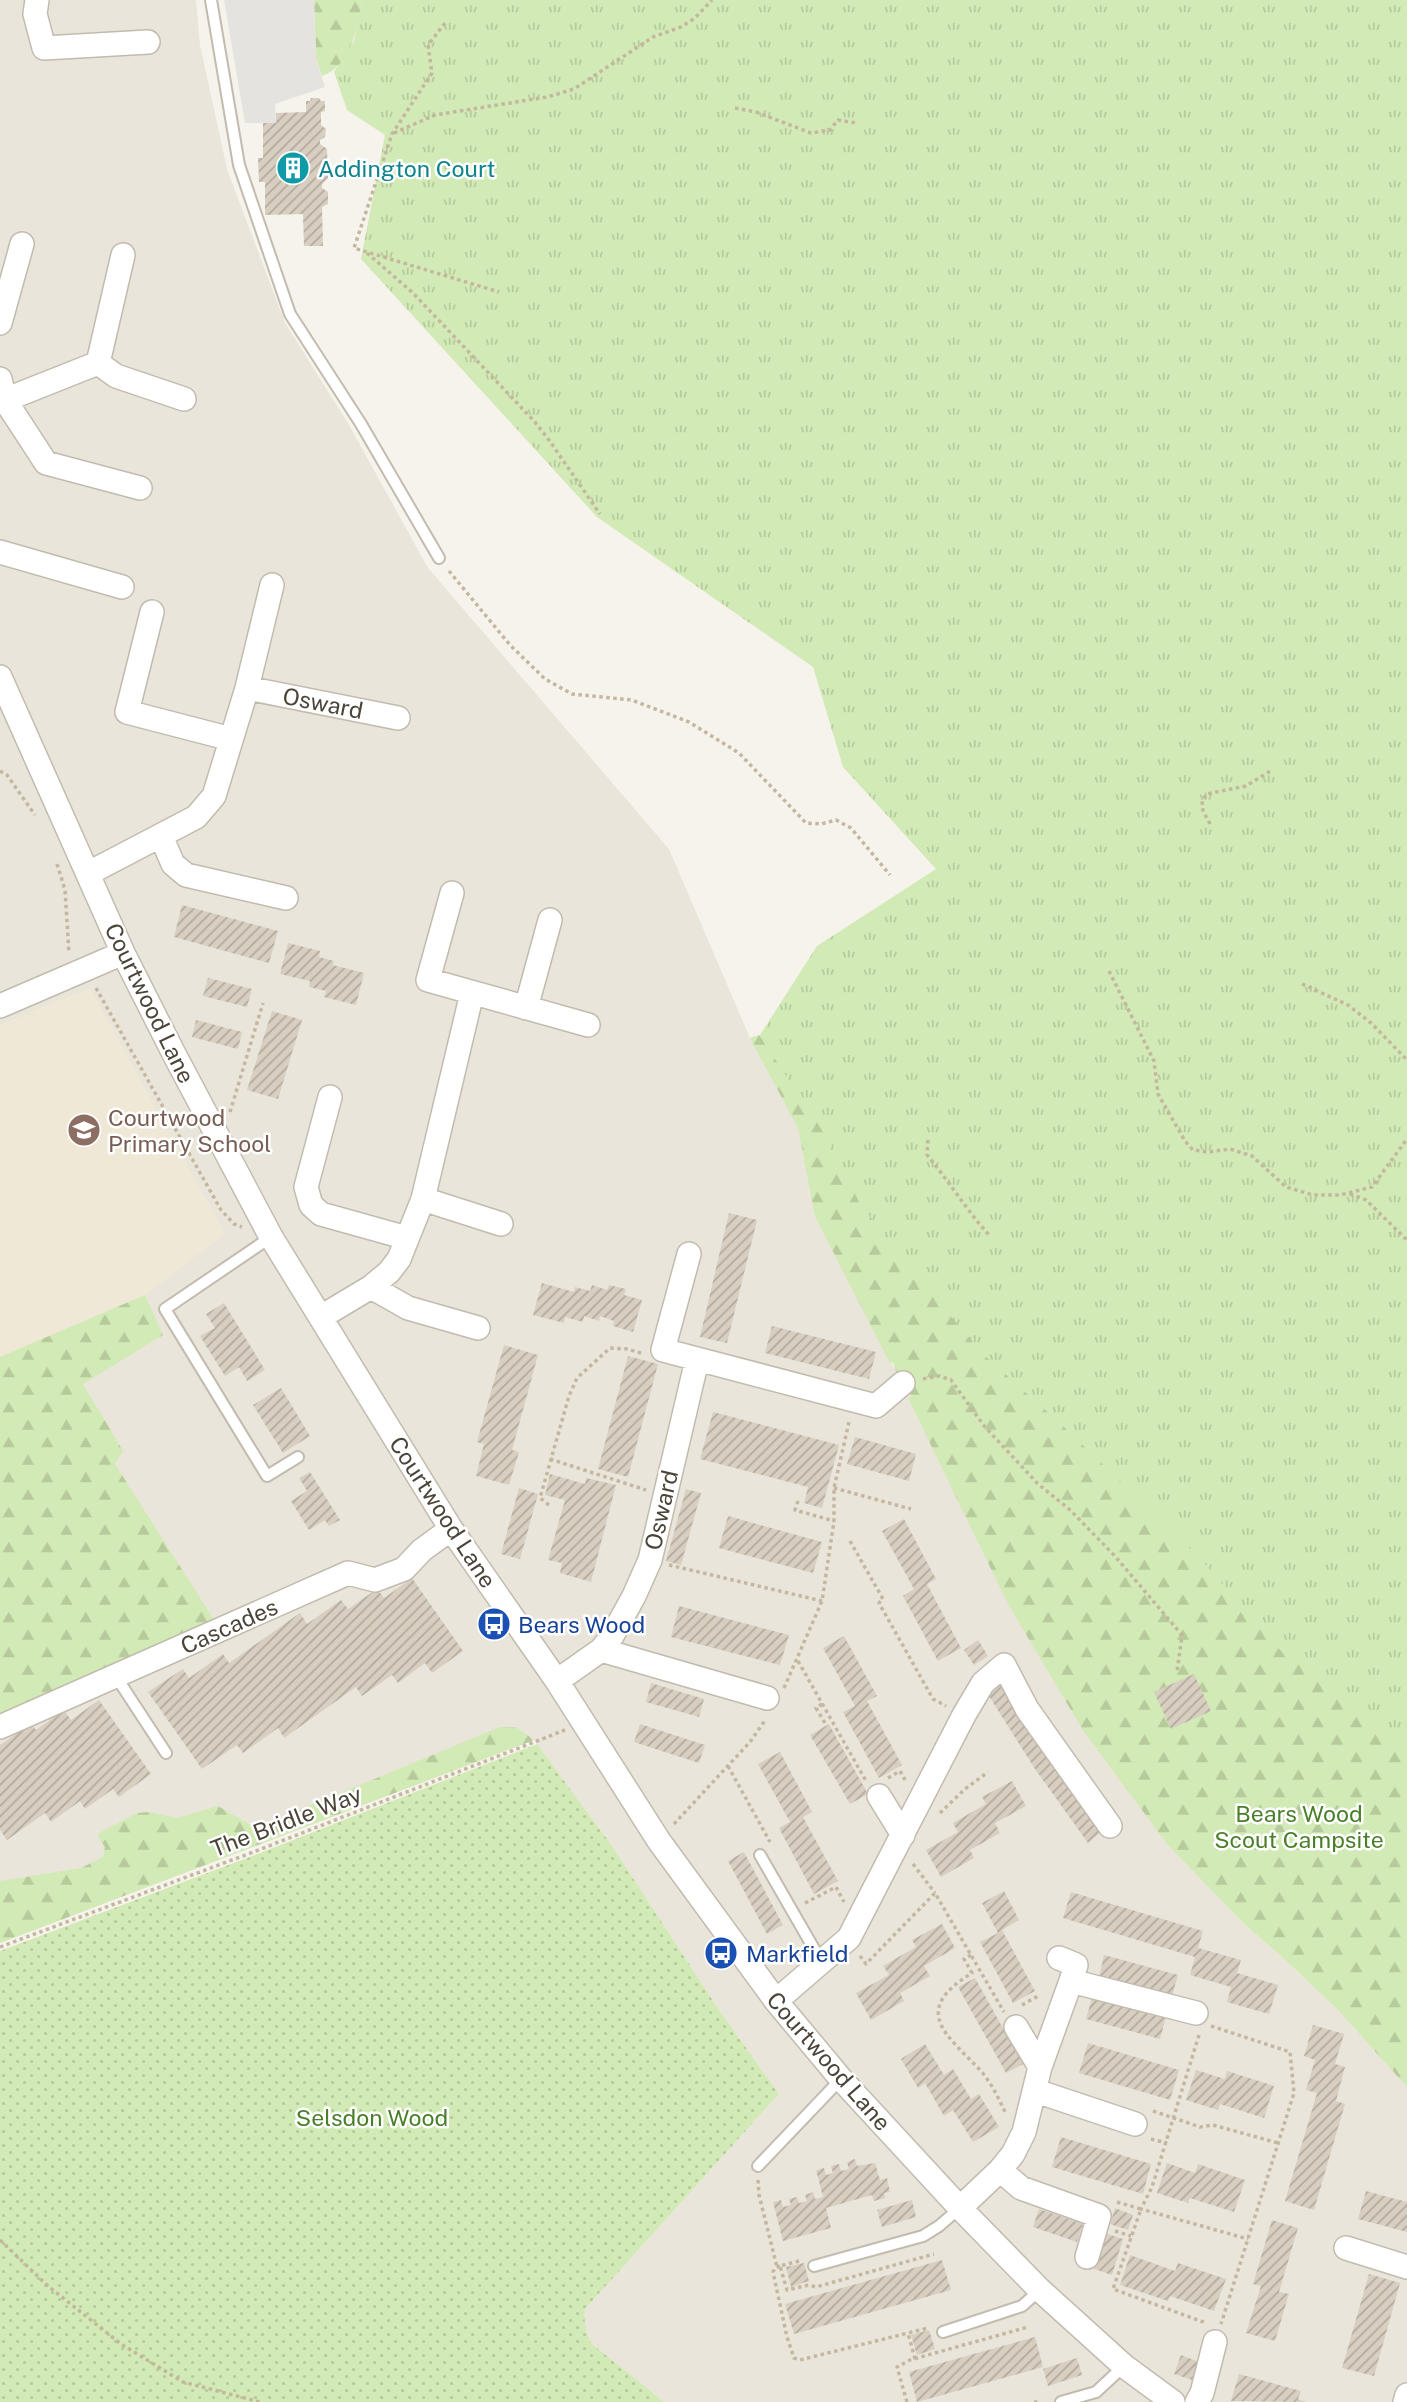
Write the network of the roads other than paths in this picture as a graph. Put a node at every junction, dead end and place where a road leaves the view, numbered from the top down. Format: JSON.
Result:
{"nodes":[{"id":1,"x":37,"y":0,"type":"edge"},
{"id":2,"x":211,"y":0,"type":"edge"},
{"id":3,"x":148,"y":42,"type":"dead end"},
{"id":4,"x":22,"y":244,"type":"dead end"},
{"id":5,"x":123,"y":255,"type":"dead end"},
{"id":6,"x":0,"y":323,"type":"edge"},
{"id":7,"x":98,"y":363,"type":"junction"},
{"id":8,"x":2,"y":394,"type":"edge"},
{"id":9,"x":184,"y":399,"type":"dead end"},
{"id":10,"x":140,"y":488,"type":"dead end"},
{"id":11,"x":0,"y":552,"type":"edge"},
{"id":12,"x":439,"y":558,"type":"road end"},
{"id":13,"x":272,"y":585,"type":"dead end"},
{"id":14,"x":122,"y":587,"type":"dead end"},
{"id":15,"x":152,"y":612,"type":"dead end"},
{"id":16,"x":247,"y":688,"type":"junction"},
{"id":17,"x":3,"y":690,"type":"edge"},
{"id":18,"x":398,"y":718,"type":"dead end"},
{"id":19,"x":231,"y":739,"type":"junction"},
{"id":20,"x":161,"y":836,"type":"junction"},
{"id":21,"x":89,"y":873,"type":"junction"},
{"id":22,"x":452,"y":893,"type":"dead end"},
{"id":23,"x":286,"y":898,"type":"dead end"},
{"id":24,"x":550,"y":920,"type":"dead end"},
{"id":25,"x":123,"y":953,"type":"junction"},
{"id":26,"x":472,"y":993,"type":"junction"},
{"id":27,"x":0,"y":1006,"type":"edge"},
{"id":28,"x":526,"y":1007,"type":"junction"},
{"id":29,"x":587,"y":1025,"type":"dead end"},
{"id":30,"x":330,"y":1097,"type":"dead end"},
{"id":31,"x":423,"y":1199,"type":"junction"},
{"id":32,"x":501,"y":1224,"type":"dead end"},
{"id":33,"x":271,"y":1237,"type":"junction"},
{"id":34,"x":407,"y":1238,"type":"junction"},
{"id":35,"x":689,"y":1254,"type":"dead end"},
{"id":36,"x":371,"y":1287,"type":"junction"},
{"id":37,"x":321,"y":1317,"type":"junction"},
{"id":38,"x":478,"y":1328,"type":"dead end"},
{"id":39,"x":696,"y":1360,"type":"junction"},
{"id":40,"x":903,"y":1383,"type":"road end"},
{"id":41,"x":298,"y":1457,"type":"dead end"},
{"id":42,"x":451,"y":1529,"type":"junction"},
{"id":43,"x":601,"y":1650,"type":"junction"},
{"id":44,"x":115,"y":1675,"type":"junction"},
{"id":45,"x":557,"y":1681,"type":"junction"},
{"id":46,"x":772,"y":1700,"type":"road end"},
{"id":47,"x":0,"y":1727,"type":"edge"},
{"id":48,"x":166,"y":1753,"type":"dead end"},
{"id":49,"x":876,"y":1789,"type":"road end"},
{"id":50,"x":1110,"y":1826,"type":"dead end"},
{"id":51,"x":900,"y":1840,"type":"junction"},
{"id":52,"x":760,"y":1855,"type":"dead end"},
{"id":53,"x":1059,"y":1958,"type":"dead end"},
{"id":54,"x":821,"y":1961,"type":"junction"},
{"id":55,"x":1072,"y":1981,"type":"junction"},
{"id":56,"x":776,"y":2001,"type":"junction"},
{"id":57,"x":1013,"y":2017,"type":"road end"},
{"id":58,"x":1200,"y":2017,"type":"road end"},
{"id":59,"x":1040,"y":2067,"type":"junction"},
{"id":60,"x":841,"y":2078,"type":"junction"},
{"id":61,"x":1036,"y":2091,"type":"junction"},
{"id":62,"x":1143,"y":2117,"type":"road end"},
{"id":63,"x":758,"y":2166,"type":"dead end"},
{"id":64,"x":1000,"y":2169,"type":"junction"},
{"id":65,"x":960,"y":2208,"type":"junction"},
{"id":66,"x":1346,"y":2248,"type":"dead end"},
{"id":67,"x":1087,"y":2257,"type":"dead end"},
{"id":68,"x":809,"y":2263,"type":"road end"},
{"id":69,"x":1407,"y":2267,"type":"edge"},
{"id":70,"x":1040,"y":2290,"type":"junction"},
{"id":71,"x":938,"y":2329,"type":"road end"},
{"id":72,"x":1217,"y":2335,"type":"road end"},
{"id":73,"x":1124,"y":2366,"type":"junction"},
{"id":74,"x":1407,"y":2395,"type":"edge"},
{"id":75,"x":1062,"y":2402,"type":"edge"},
{"id":76,"x":1173,"y":2402,"type":"edge"},
{"id":77,"x":1197,"y":2402,"type":"edge"},
{"id":78,"x":1405,"y":2402,"type":"edge"}],
"edges":[{"from":1,"to":3,"type":"street"},
{"from":2,"to":12,"type":"lane"},
{"from":4,"to":6,"type":"street"},
{"from":5,"to":7,"type":"street"},
{"from":7,"to":8,"type":"street"},
{"from":7,"to":9,"type":"street"},
{"from":8,"to":10,"type":"street"},
{"from":11,"to":14,"type":"street"},
{"from":13,"to":16,"type":"street"},
{"from":15,"to":19,"type":"street"},
{"from":16,"to":18,"type":"street","name":"Osward"},
{"from":16,"to":19,"type":"street"},
{"from":17,"to":21,"type":"street","name":"Courtwood Lane"},
{"from":19,"to":20,"type":"street"},
{"from":20,"to":21,"type":"street"},
{"from":20,"to":23,"type":"street"},
{"from":21,"to":25,"type":"street","name":"Courtwood Lane"},
{"from":22,"to":26,"type":"street"},
{"from":24,"to":28,"type":"street"},
{"from":25,"to":27,"type":"street"},
{"from":25,"to":33,"type":"street","name":"Courtwood Lane"},
{"from":26,"to":28,"type":"street"},
{"from":26,"to":31,"type":"street"},
{"from":28,"to":29,"type":"street"},
{"from":30,"to":34,"type":"street"},
{"from":31,"to":32,"type":"street"},
{"from":31,"to":34,"type":"street"},
{"from":33,"to":37,"type":"street","name":"Courtwood Lane"},
{"from":33,"to":41,"type":"lane"},
{"from":34,"to":36,"type":"street"},
{"from":35,"to":39,"type":"street"},
{"from":36,"to":37,"type":"street"},
{"from":36,"to":38,"type":"street"},
{"from":37,"to":42,"type":"street","name":"Courtwood Lane"},
{"from":39,"to":40,"type":"street"},
{"from":39,"to":43,"type":"street","name":"Osward"},
{"from":42,"to":44,"type":"street","name":"Cascades"},
{"from":42,"to":45,"type":"street","name":"Courtwood Lane"},
{"from":43,"to":45,"type":"street","name":"Osward"},
{"from":43,"to":46,"type":"street"},
{"from":44,"to":47,"type":"street","name":"Cascades"},
{"from":44,"to":48,"type":"lane"},
{"from":45,"to":56,"type":"street","name":"Courtwood Lane"},
{"from":49,"to":51,"type":"street"},
{"from":50,"to":51,"type":"street"},
{"from":51,"to":54,"type":"street"},
{"from":52,"to":54,"type":"lane"},
{"from":53,"to":55,"type":"street"},
{"from":54,"to":56,"type":"street"},
{"from":55,"to":58,"type":"street"},
{"from":55,"to":59,"type":"street"},
{"from":56,"to":60,"type":"street","name":"Courtwood Lane"},
{"from":57,"to":59,"type":"street"},
{"from":59,"to":61,"type":"street"},
{"from":60,"to":63,"type":"lane"},
{"from":60,"to":65,"type":"street","name":"Courtwood Lane"},
{"from":61,"to":62,"type":"street"},
{"from":61,"to":64,"type":"street"},
{"from":64,"to":65,"type":"street"},
{"from":64,"to":67,"type":"street"},
{"from":65,"to":68,"type":"lane"},
{"from":65,"to":70,"type":"street","name":"Courtwood Lane"},
{"from":66,"to":69,"type":"street"},
{"from":70,"to":71,"type":"lane"},
{"from":70,"to":73,"type":"street","name":"Courtwood Lane"},
{"from":72,"to":77,"type":"street"},
{"from":73,"to":75,"type":"lane"},
{"from":73,"to":76,"type":"street","name":"Courtwood Lane"},
{"from":74,"to":78,"type":"street"}]}
